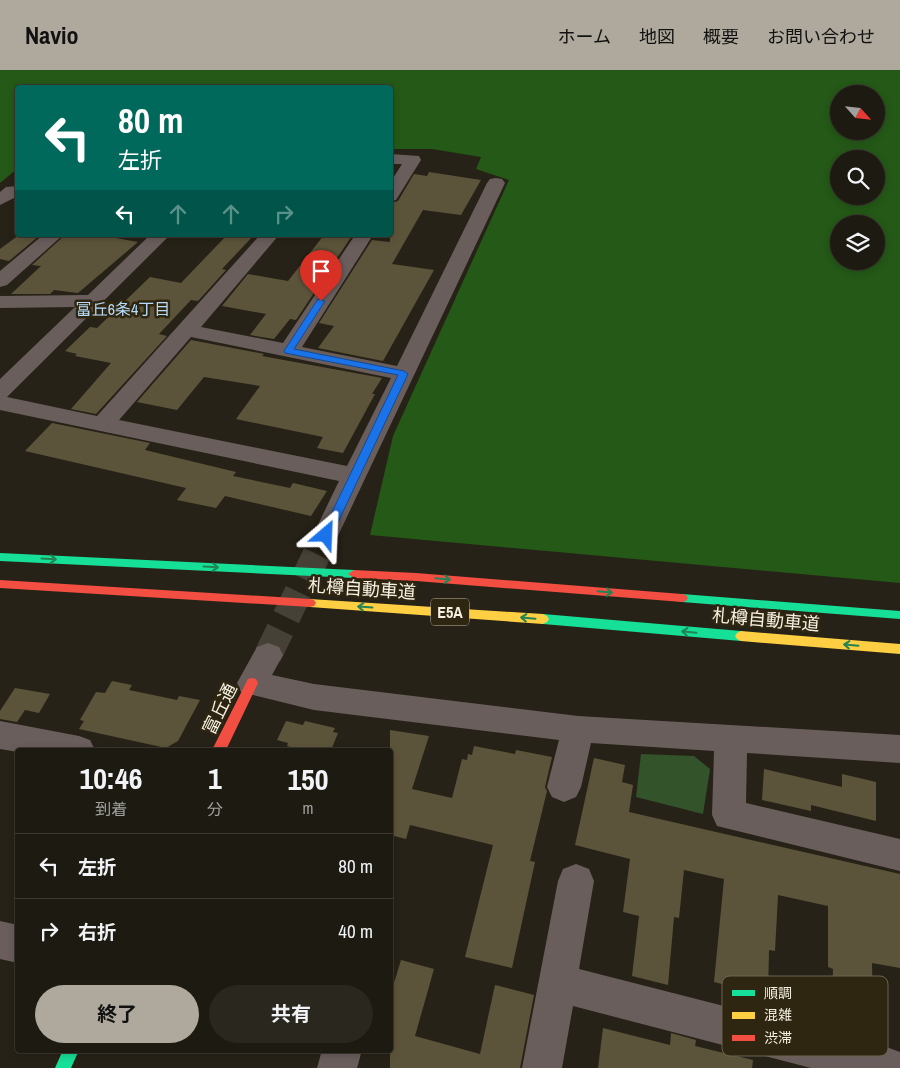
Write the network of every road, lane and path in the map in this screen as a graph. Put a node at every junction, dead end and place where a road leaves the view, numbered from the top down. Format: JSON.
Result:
{"nodes":[{"id":1,"x":393,"y":159,"type":"edge"},
{"id":2,"x":496,"y":183,"type":"dead end"},
{"id":3,"x":393,"y":190,"type":"edge"},
{"id":4,"x":15,"y":191,"type":"edge"},
{"id":5,"x":0,"y":200,"type":"edge"},
{"id":6,"x":52,"y":237,"type":"edge"},
{"id":7,"x":159,"y":237,"type":"edge"},
{"id":8,"x":268,"y":237,"type":"edge"},
{"id":9,"x":363,"y":237,"type":"edge"},
{"id":10,"x":0,"y":281,"type":"edge"},
{"id":11,"x":93,"y":301,"type":"junction"},
{"id":12,"x":0,"y":302,"type":"edge"},
{"id":13,"x":186,"y":330,"type":"junction"},
{"id":14,"x":288,"y":351,"type":"junction"},
{"id":15,"x":11,"y":371,"type":"edge"},
{"id":16,"x":404,"y":374,"type":"junction"},
{"id":17,"x":0,"y":392,"type":"edge"},
{"id":18,"x":0,"y":403,"type":"edge"},
{"id":19,"x":103,"y":424,"type":"junction"},
{"id":20,"x":355,"y":476,"type":"junction"},
{"id":21,"x":326,"y":535,"type":"tunnel mouth"},
{"id":22,"x":0,"y":557,"type":"edge"},
{"id":23,"x":0,"y":584,"type":"edge"},
{"id":24,"x":900,"y":615,"type":"edge"},
{"id":25,"x":900,"y":649,"type":"edge"},
{"id":26,"x":268,"y":655,"type":"tunnel mouth"},
{"id":27,"x":252,"y":683,"type":"junction"},
{"id":28,"x":578,"y":729,"type":"junction"},
{"id":29,"x":0,"y":735,"type":"edge"},
{"id":30,"x":731,"y":738,"type":"junction"},
{"id":31,"x":68,"y":748,"type":"edge"},
{"id":32,"x":220,"y":748,"type":"edge"},
{"id":33,"x":900,"y":749,"type":"edge"},
{"id":34,"x":564,"y":787,"type":"dead end"},
{"id":35,"x":900,"y":855,"type":"edge"},
{"id":36,"x":576,"y":881,"type":"dead end"},
{"id":37,"x":0,"y":940,"type":"edge"},
{"id":38,"x":15,"y":943,"type":"edge"},
{"id":39,"x":558,"y":983,"type":"junction"},
{"id":40,"x":722,"y":1025,"type":"edge"},
{"id":41,"x":70,"y":1053,"type":"edge"},
{"id":42,"x":341,"y":1053,"type":"edge"},
{"id":43,"x":842,"y":1056,"type":"edge"},
{"id":44,"x":62,"y":1068,"type":"edge"},
{"id":45,"x":336,"y":1068,"type":"edge"},
{"id":46,"x":542,"y":1068,"type":"edge"},
{"id":47,"x":889,"y":1068,"type":"edge"}],
"edges":[{"from":1,"to":3,"type":"street"},
{"from":2,"to":16,"type":"street"},
{"from":4,"to":5,"type":"street"},
{"from":6,"to":10,"type":"street"},
{"from":7,"to":11,"type":"street"},
{"from":8,"to":13,"type":"street"},
{"from":9,"to":14,"type":"street"},
{"from":11,"to":12,"type":"street"},
{"from":11,"to":15,"type":"street"},
{"from":13,"to":14,"type":"street"},
{"from":13,"to":19,"type":"street"},
{"from":14,"to":16,"type":"street"},
{"from":15,"to":17,"type":"street"},
{"from":16,"to":20,"type":"street"},
{"from":18,"to":19,"type":"street"},
{"from":19,"to":20,"type":"street"},
{"from":20,"to":21,"type":"street"},
{"from":22,"to":24,"type":"main road","name":"札樽自動車道","number":"E5A","one_way":true},
{"from":25,"to":23,"type":"main road","name":"札樽自動車道","number":"E5A","one_way":true},
{"from":26,"to":27,"type":"street"},
{"from":27,"to":28,"type":"street"},
{"from":27,"to":32,"type":"main road","name":"富丘通"},
{"from":28,"to":30,"type":"street"},
{"from":28,"to":34,"type":"street"},
{"from":29,"to":31,"type":"street"},
{"from":30,"to":33,"type":"street"},
{"from":30,"to":35,"type":"street"},
{"from":36,"to":39,"type":"street"},
{"from":37,"to":38,"type":"street"},
{"from":39,"to":40,"type":"street"},
{"from":39,"to":46,"type":"street"},
{"from":41,"to":44,"type":"main road"},
{"from":42,"to":45,"type":"street"},
{"from":43,"to":47,"type":"street"}]}
